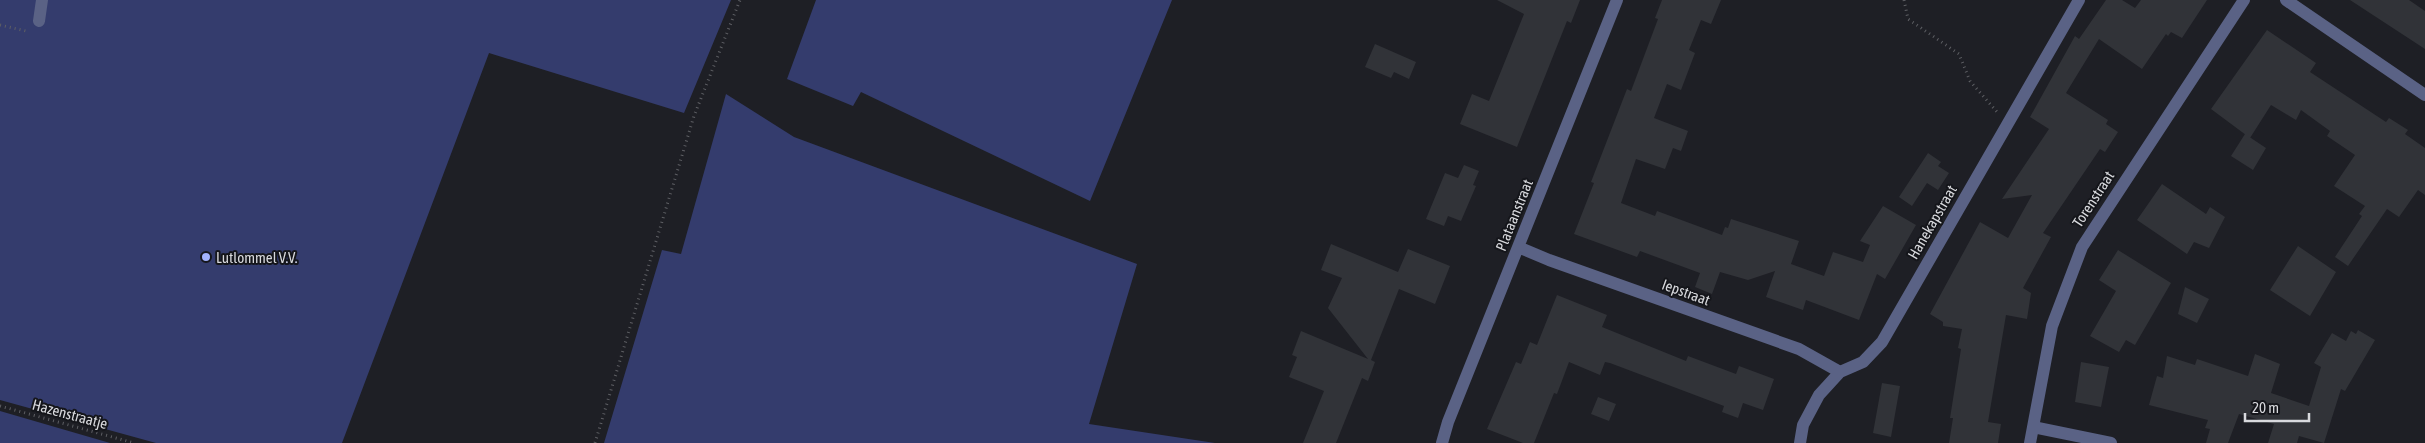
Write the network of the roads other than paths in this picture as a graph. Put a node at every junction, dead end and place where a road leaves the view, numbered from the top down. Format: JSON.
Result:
{"nodes":[{"id":1,"x":42,"y":0,"type":"edge"},
{"id":2,"x":1617,"y":0,"type":"edge"},
{"id":3,"x":2079,"y":0,"type":"edge"},
{"id":4,"x":2244,"y":0,"type":"edge"},
{"id":5,"x":2286,"y":0,"type":"edge"},
{"id":6,"x":39,"y":20,"type":"dead end"},
{"id":7,"x":2425,"y":95,"type":"edge"},
{"id":8,"x":1518,"y":248,"type":"junction"},
{"id":9,"x":1840,"y":372,"type":"junction"},
{"id":10,"x":2033,"y":427,"type":"junction"},
{"id":11,"x":1442,"y":443,"type":"edge"},
{"id":12,"x":1800,"y":443,"type":"edge"},
{"id":13,"x":2030,"y":443,"type":"edge"},
{"id":14,"x":2111,"y":443,"type":"edge"}],
"edges":[{"from":1,"to":6,"type":"street"},
{"from":2,"to":8,"type":"street","name":"Plataanstraat"},
{"from":3,"to":9,"type":"street","name":"Hanekapstraat"},
{"from":4,"to":10,"type":"street","name":"Torenstraat"},
{"from":5,"to":7,"type":"street"},
{"from":8,"to":9,"type":"street","name":"Iepstraat"},
{"from":8,"to":11,"type":"street","name":"Plataanstraat"},
{"from":9,"to":12,"type":"street","name":"Hanekapstraat"},
{"from":10,"to":13,"type":"street","name":"Torenstraat"},
{"from":10,"to":14,"type":"street"}]}
